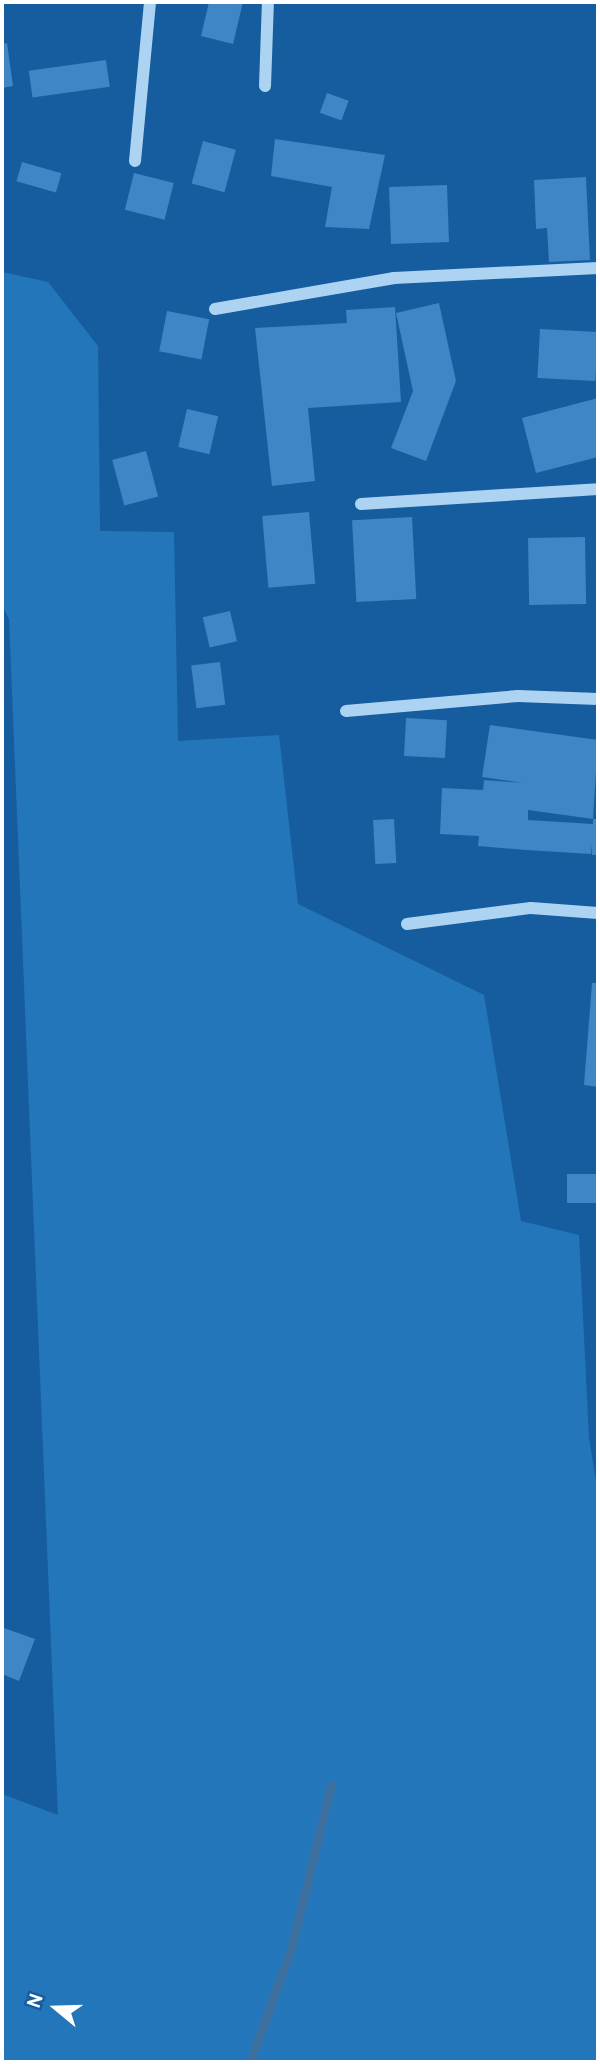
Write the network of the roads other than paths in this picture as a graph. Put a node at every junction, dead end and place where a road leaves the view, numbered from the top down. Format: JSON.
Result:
{"nodes":[{"id":1,"x":150,"y":2,"type":"edge"},
{"id":2,"x":268,"y":2,"type":"edge"},
{"id":3,"x":265,"y":86,"type":"dead end"},
{"id":4,"x":135,"y":161,"type":"dead end"},
{"id":5,"x":598,"y":268,"type":"edge"},
{"id":6,"x":215,"y":309,"type":"dead end"},
{"id":7,"x":598,"y":489,"type":"edge"},
{"id":8,"x":361,"y":504,"type":"dead end"},
{"id":9,"x":598,"y":699,"type":"edge"},
{"id":10,"x":346,"y":711,"type":"dead end"},
{"id":11,"x":598,"y":913,"type":"edge"},
{"id":12,"x":407,"y":924,"type":"dead end"}],
"edges":[{"from":1,"to":4,"type":"street"},
{"from":2,"to":3,"type":"street"},
{"from":5,"to":6,"type":"street"},
{"from":7,"to":8,"type":"street"},
{"from":9,"to":10,"type":"street"},
{"from":11,"to":12,"type":"street"}]}
